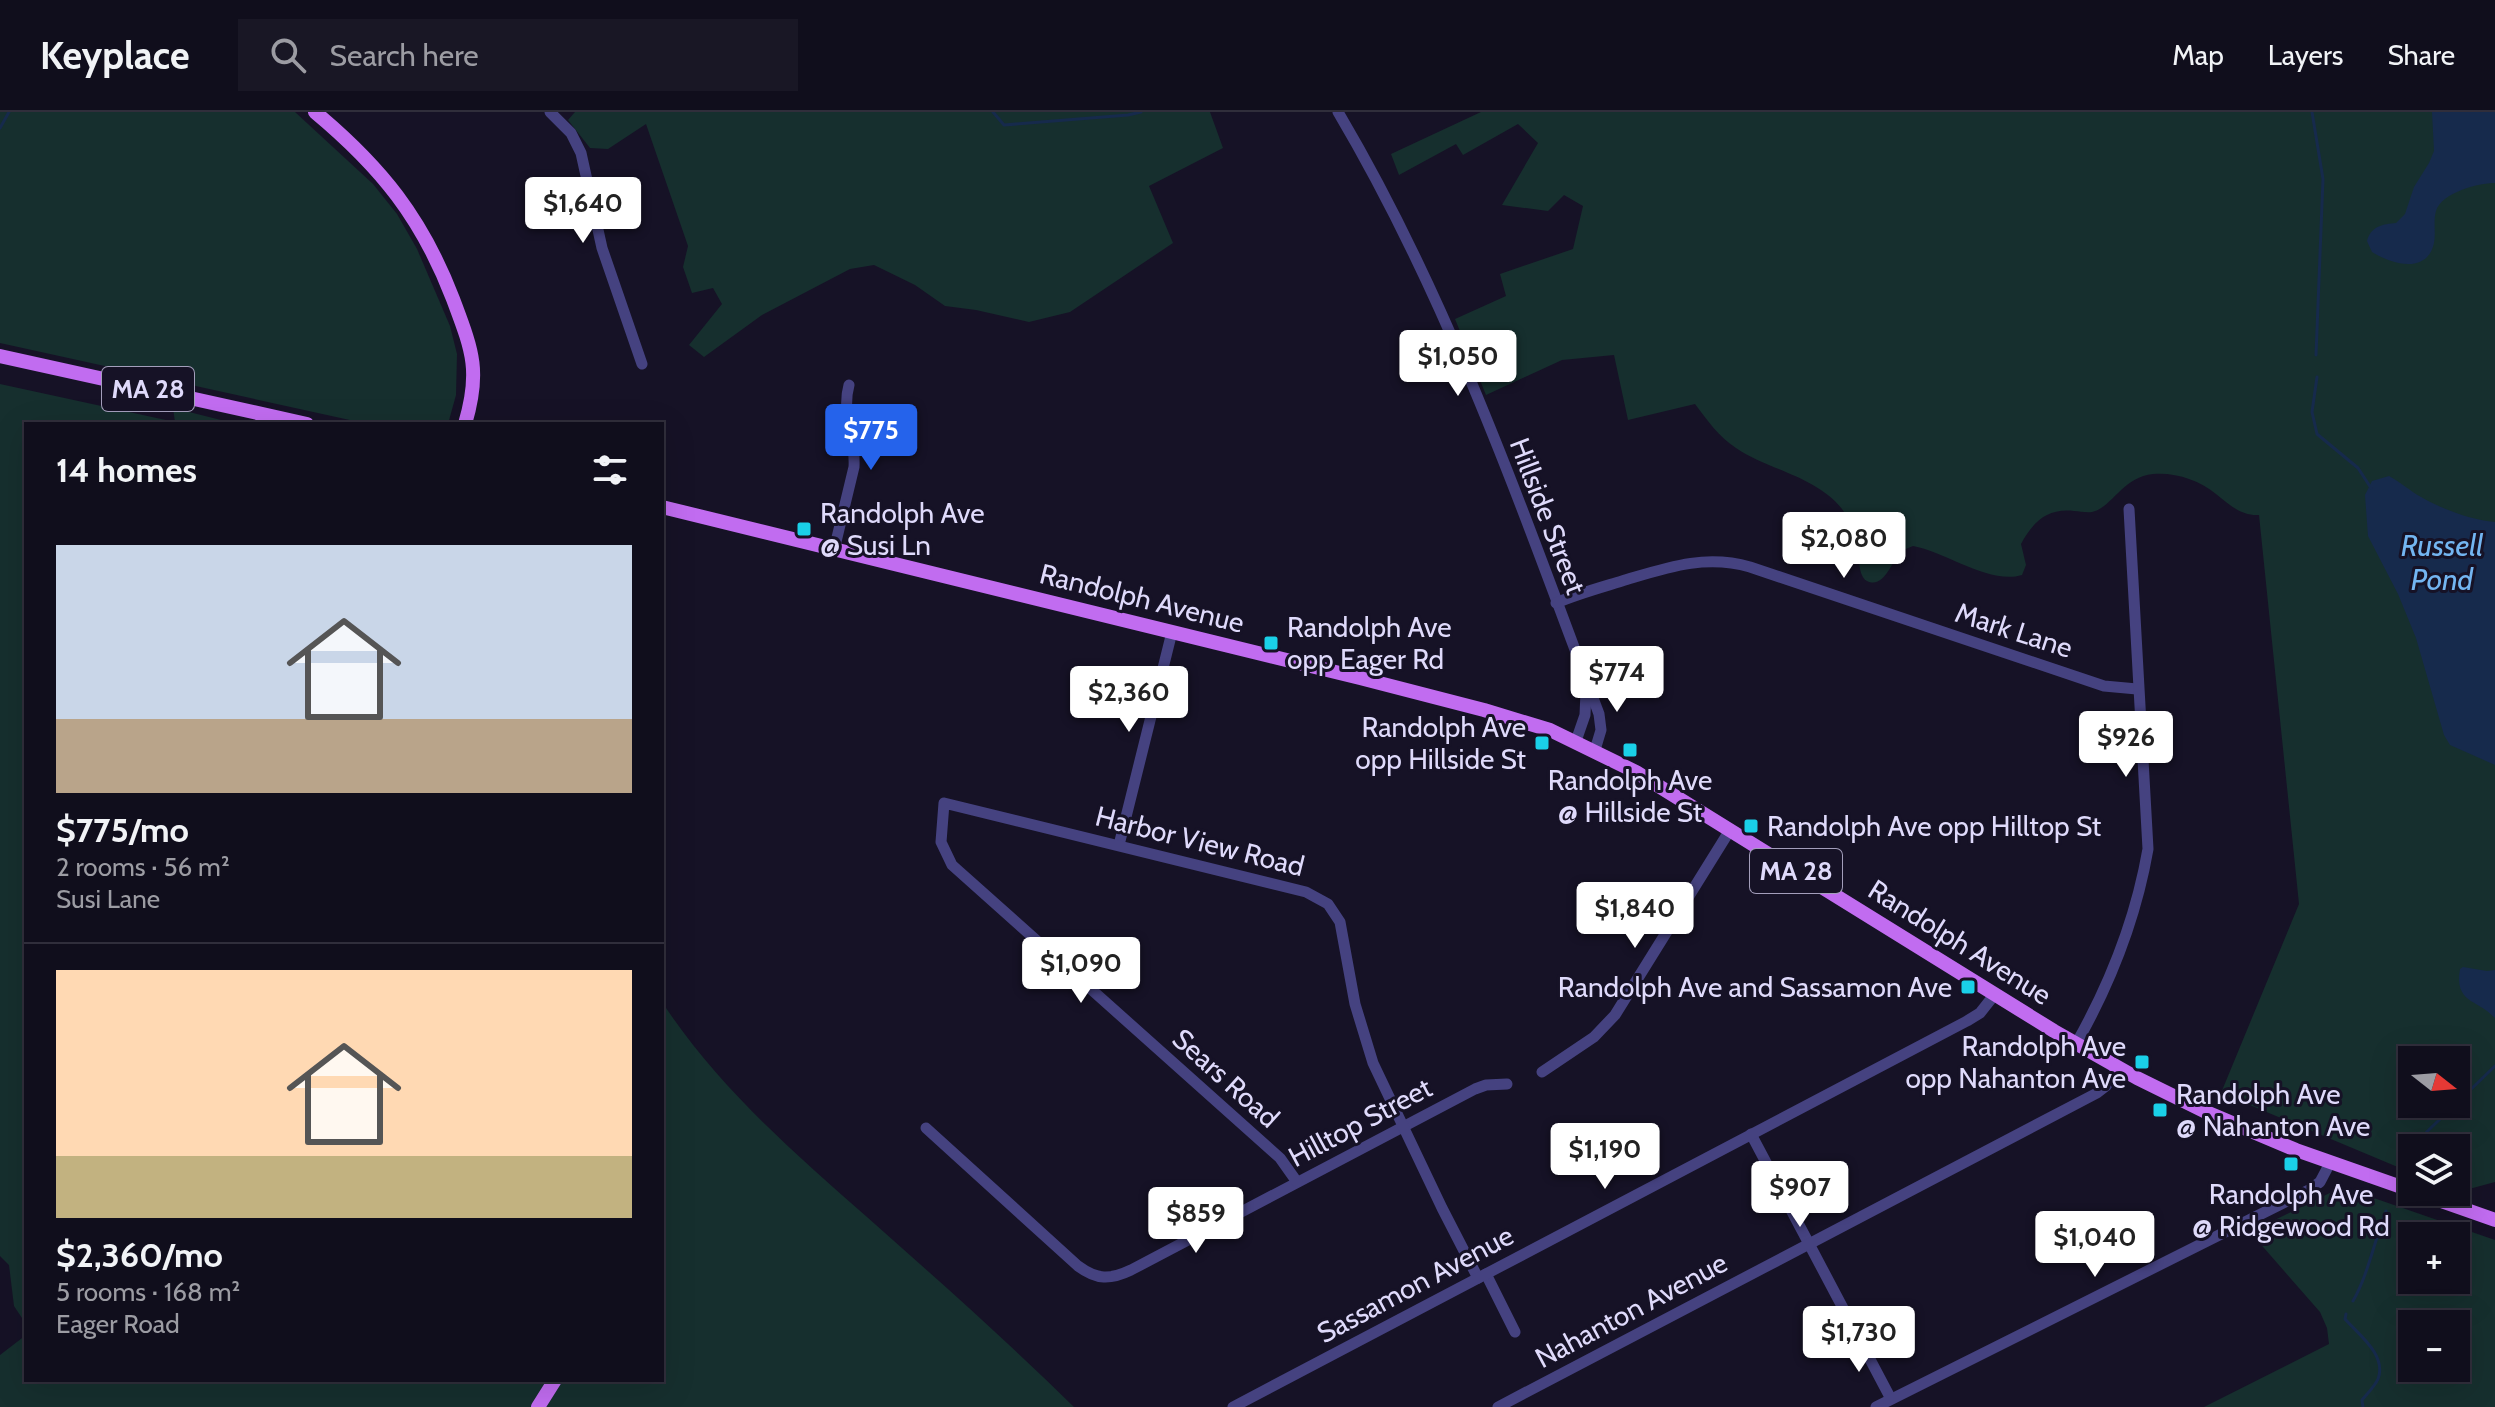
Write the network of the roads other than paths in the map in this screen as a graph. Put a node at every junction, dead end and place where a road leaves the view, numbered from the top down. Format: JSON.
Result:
{"nodes":[{"id":1,"x":315,"y":112,"type":"edge"},
{"id":2,"x":550,"y":112,"type":"edge"},
{"id":3,"x":1338,"y":112,"type":"edge"},
{"id":4,"x":0,"y":356,"type":"edge"},
{"id":5,"x":642,"y":364,"type":"dead end"},
{"id":6,"x":849,"y":385,"type":"dead end"},
{"id":7,"x":298,"y":422,"type":"edge"},
{"id":8,"x":465,"y":422,"type":"edge"},
{"id":9,"x":664,"y":508,"type":"edge"},
{"id":10,"x":2129,"y":509,"type":"dead end"},
{"id":11,"x":834,"y":550,"type":"junction"},
{"id":12,"x":1556,"y":603,"type":"junction"},
{"id":13,"x":1172,"y":632,"type":"junction"},
{"id":14,"x":1586,"y":679,"type":"junction"},
{"id":15,"x":2137,"y":689,"type":"junction"},
{"id":16,"x":1576,"y":741,"type":"junction"},
{"id":17,"x":1595,"y":750,"type":"junction"},
{"id":18,"x":944,"y":803,"type":"joint"},
{"id":19,"x":1730,"y":830,"type":"junction"},
{"id":20,"x":1119,"y":845,"type":"junction"},
{"id":21,"x":1995,"y":994,"type":"junction"},
{"id":22,"x":2076,"y":1044,"type":"junction"},
{"id":23,"x":2118,"y":1067,"type":"junction"},
{"id":24,"x":1542,"y":1072,"type":"dead end"},
{"id":25,"x":1507,"y":1084,"type":"dead end"},
{"id":26,"x":1404,"y":1126,"type":"junction"},
{"id":27,"x":926,"y":1128,"type":"dead end"},
{"id":28,"x":1751,"y":1134,"type":"junction"},
{"id":29,"x":2330,"y":1163,"type":"junction"},
{"id":30,"x":1297,"y":1182,"type":"junction"},
{"id":31,"x":2495,"y":1220,"type":"edge"},
{"id":32,"x":1811,"y":1243,"type":"junction"},
{"id":33,"x":1482,"y":1276,"type":"junction"},
{"id":34,"x":1515,"y":1332,"type":"dead end"},
{"id":35,"x":554,"y":1382,"type":"edge"},
{"id":36,"x":1891,"y":1399,"type":"junction"},
{"id":37,"x":538,"y":1407,"type":"edge"},
{"id":38,"x":1233,"y":1407,"type":"edge"},
{"id":39,"x":1498,"y":1407,"type":"edge"},
{"id":40,"x":1876,"y":1407,"type":"edge"}],
"edges":[{"from":1,"to":8,"type":"main road"},
{"from":2,"to":5,"type":"street"},
{"from":3,"to":12,"type":"street","name":"Hillside Street"},
{"from":4,"to":7,"type":"main road","number":"MA 28"},
{"from":6,"to":11,"type":"street"},
{"from":9,"to":11,"type":"main road","name":"Randolph Avenue","number":"MA 28"},
{"from":10,"to":15,"type":"street"},
{"from":11,"to":13,"type":"main road","name":"Randolph Avenue","number":"MA 28"},
{"from":12,"to":14,"type":"street","name":"Hillside Street"},
{"from":12,"to":15,"type":"street","name":"Mark Lane"},
{"from":13,"to":16,"type":"main road","name":"Randolph Avenue","number":"MA 28"},
{"from":13,"to":20,"type":"street"},
{"from":14,"to":16,"type":"street","name":"Hillside Street"},
{"from":14,"to":17,"type":"street","name":"Hillside Street"},
{"from":15,"to":22,"type":"street"},
{"from":16,"to":17,"type":"main road","name":"Randolph Avenue","number":"MA 28"},
{"from":17,"to":19,"type":"main road","name":"Randolph Avenue","number":"MA 28"},
{"from":18,"to":20,"type":"street","name":"Harbor View Road"},
{"from":18,"to":30,"type":"street","name":"Sears Road"},
{"from":19,"to":21,"type":"main road","name":"Randolph Avenue","number":"MA 28"},
{"from":19,"to":24,"type":"street"},
{"from":20,"to":26,"type":"street","name":"Harbor View Road"},
{"from":21,"to":22,"type":"main road","name":"Randolph Avenue","number":"MA 28"},
{"from":21,"to":28,"type":"street","name":"Sassamon Avenue"},
{"from":22,"to":23,"type":"main road","name":"Randolph Avenue","number":"MA 28"},
{"from":23,"to":29,"type":"main road","name":"Randolph Avenue","number":"MA 28"},
{"from":23,"to":32,"type":"street","name":"Nahanton Avenue"},
{"from":25,"to":26,"type":"street","name":"Hilltop Street"},
{"from":26,"to":30,"type":"street","name":"Hilltop Street"},
{"from":26,"to":33,"type":"street","name":"Harbor View Road"},
{"from":27,"to":30,"type":"street","name":"Hilltop Street"},
{"from":28,"to":32,"type":"street"},
{"from":28,"to":33,"type":"street","name":"Sassamon Avenue"},
{"from":29,"to":31,"type":"main road","name":"Randolph Avenue","number":"MA 28"},
{"from":29,"to":36,"type":"street"},
{"from":32,"to":36,"type":"street"},
{"from":32,"to":39,"type":"street","name":"Nahanton Avenue"},
{"from":33,"to":34,"type":"street","name":"Harbor View Road"},
{"from":33,"to":38,"type":"street","name":"Sassamon Avenue"},
{"from":35,"to":37,"type":"main road"},
{"from":36,"to":40,"type":"street"}]}
